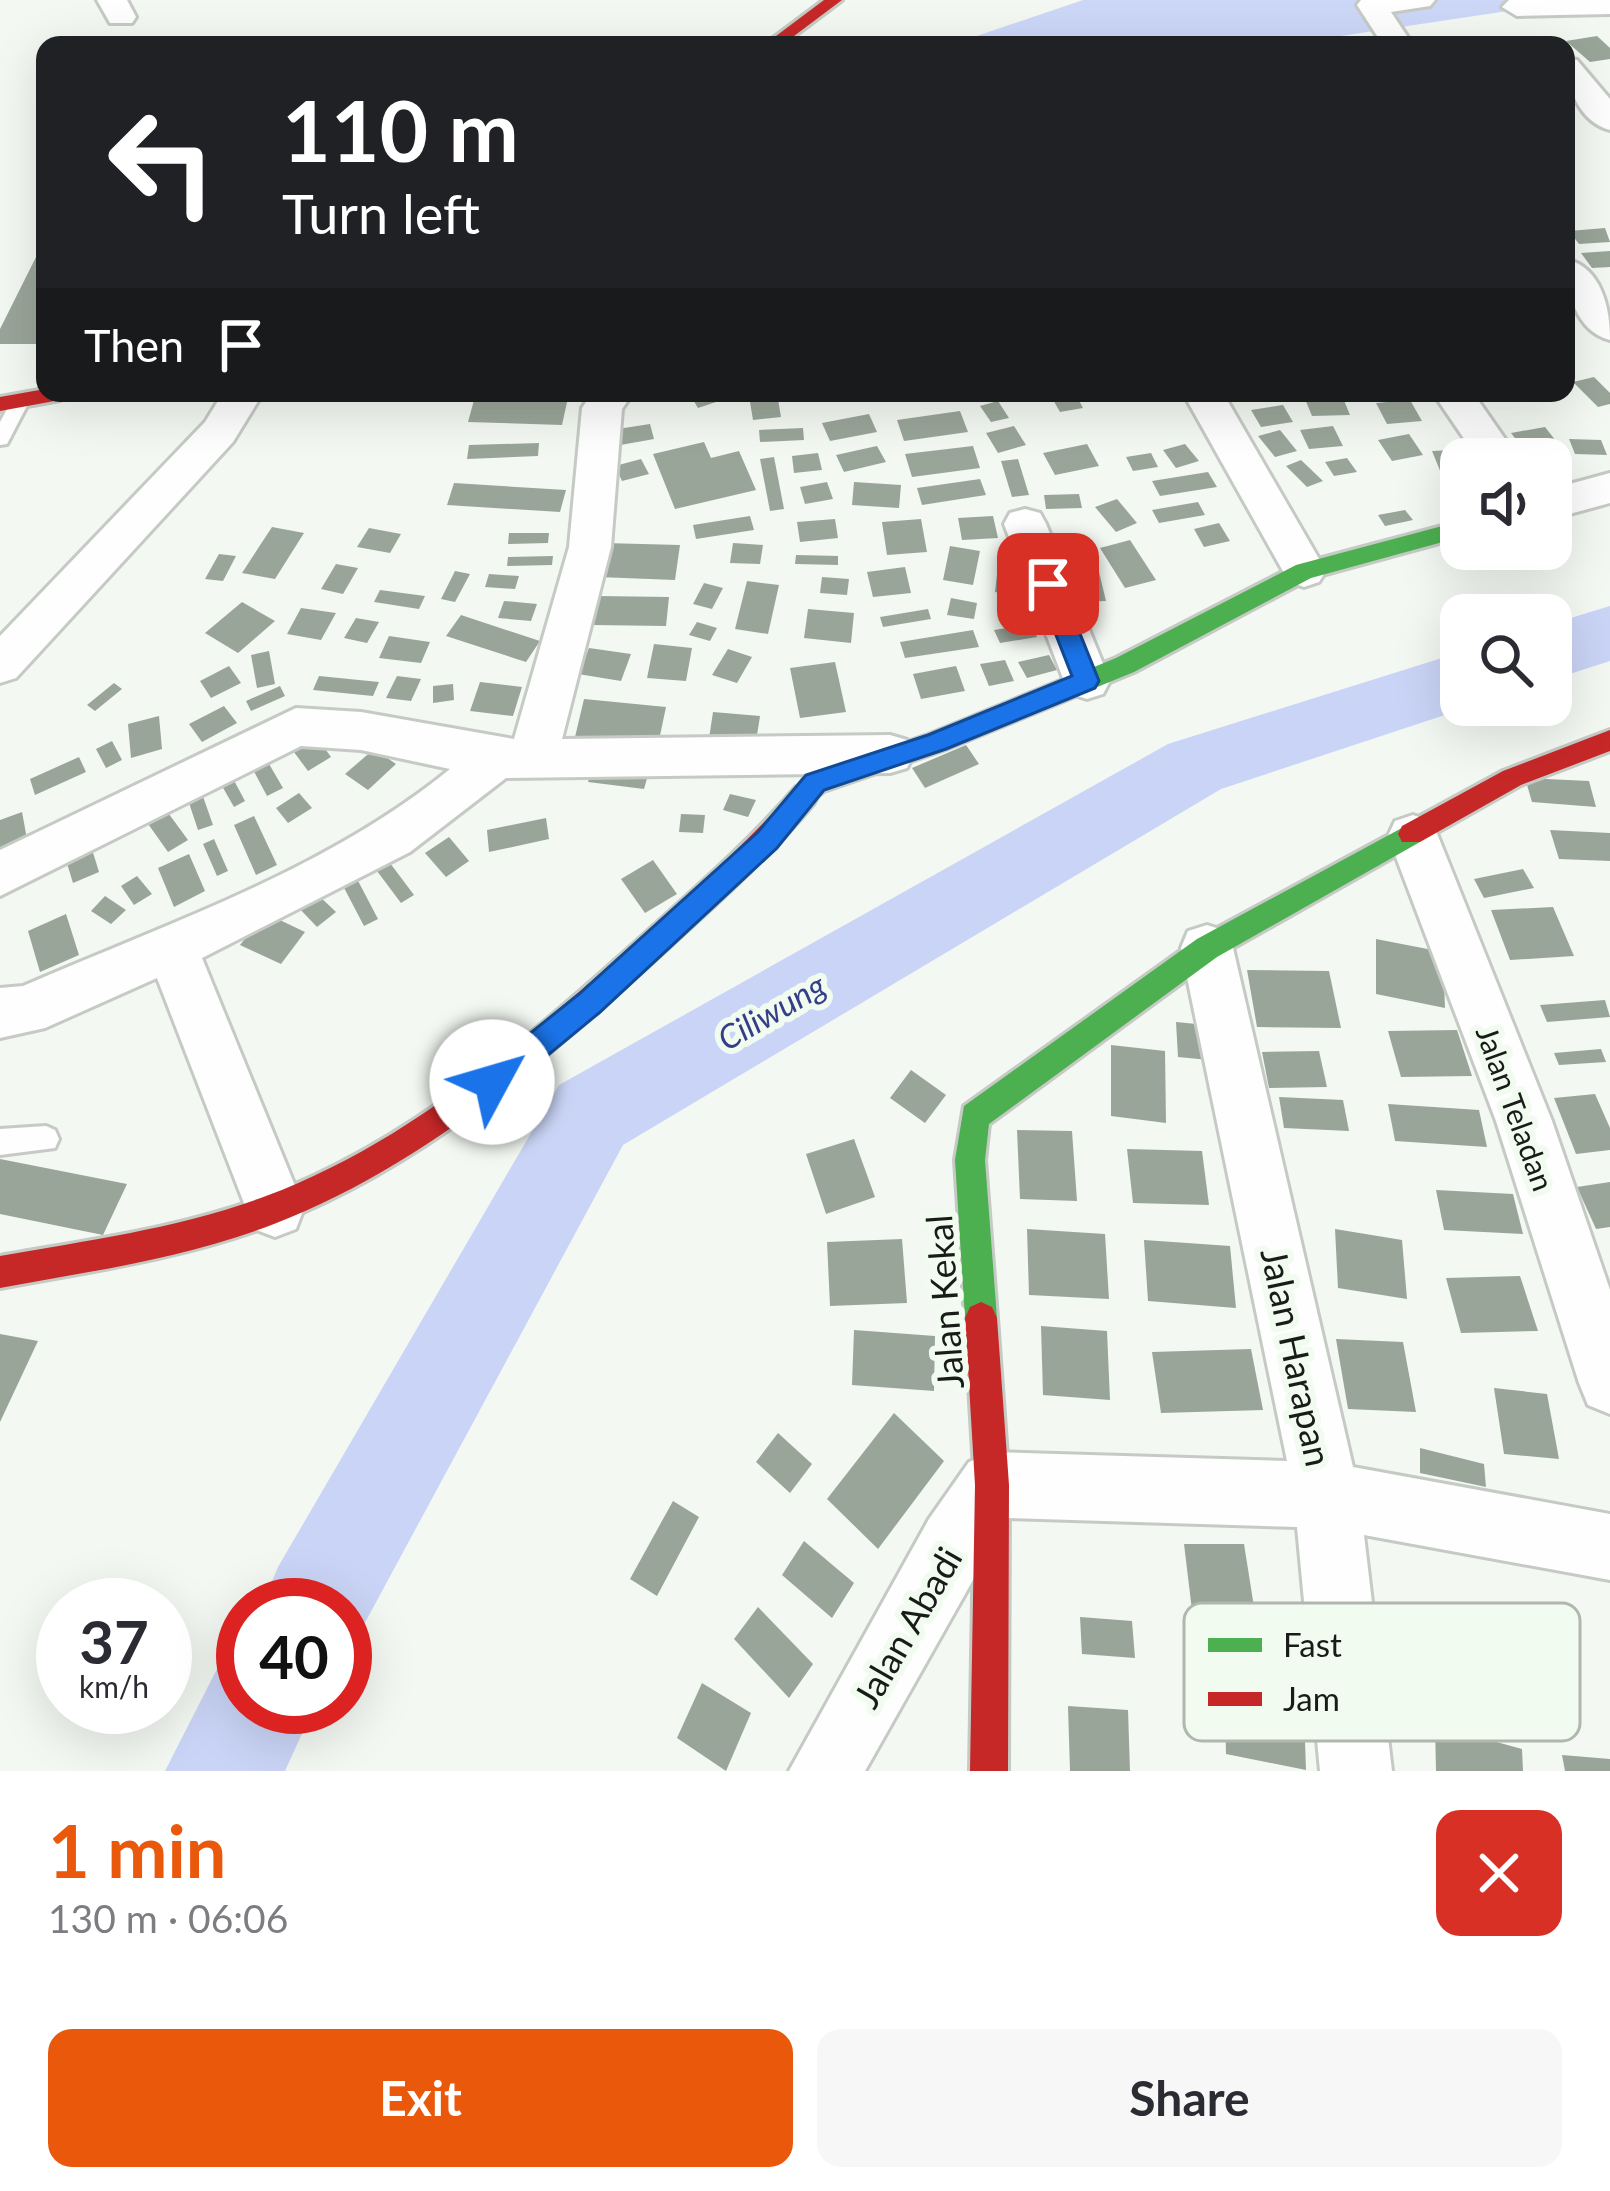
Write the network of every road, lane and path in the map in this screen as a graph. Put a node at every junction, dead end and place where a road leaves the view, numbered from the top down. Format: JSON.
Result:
{"nodes":[{"id":1,"x":834,"y":0,"type":"edge"},
{"id":2,"x":1420,"y":0,"type":"edge"},
{"id":3,"x":1512,"y":4,"type":"edge"},
{"id":4,"x":1610,"y":5,"type":"edge"},
{"id":5,"x":1538,"y":32,"type":"dead end"},
{"id":6,"x":784,"y":36,"type":"edge"},
{"id":7,"x":1392,"y":36,"type":"edge"},
{"id":8,"x":1575,"y":82,"type":"edge"},
{"id":9,"x":1603,"y":130,"type":"edge"},
{"id":10,"x":1575,"y":282,"type":"edge"},
{"id":11,"x":1610,"y":328,"type":"edge"},
{"id":12,"x":10,"y":402,"type":"edge"},
{"id":13,"x":237,"y":402,"type":"edge"},
{"id":14,"x":606,"y":402,"type":"edge"},
{"id":15,"x":1209,"y":402,"type":"edge"},
{"id":16,"x":1459,"y":402,"type":"edge"},
{"id":17,"x":1484,"y":438,"type":"edge"},
{"id":18,"x":0,"y":439,"type":"edge"},
{"id":19,"x":1610,"y":488,"type":"edge"},
{"id":20,"x":1572,"y":498,"type":"edge"},
{"id":21,"x":1025,"y":524,"type":"dead end"},
{"id":22,"x":1440,"y":535,"type":"edge"},
{"id":23,"x":1304,"y":571,"type":"junction"},
{"id":24,"x":0,"y":665,"type":"edge"},
{"id":25,"x":1087,"y":681,"type":"junction"},
{"id":26,"x":1610,"y":741,"type":"edge"},
{"id":27,"x":890,"y":754,"type":"junction"},
{"id":28,"x":515,"y":758,"type":"junction"},
{"id":29,"x":1413,"y":836,"type":"junction"},
{"id":30,"x":0,"y":874,"type":"edge"},
{"id":31,"x":170,"y":944,"type":"junction"},
{"id":32,"x":1207,"y":948,"type":"junction"},
{"id":33,"x":0,"y":1012,"type":"edge"},
{"id":34,"x":46,"y":1139,"type":"dead end"},
{"id":35,"x":0,"y":1142,"type":"edge"},
{"id":36,"x":275,"y":1208,"type":"junction"},
{"id":37,"x":0,"y":1272,"type":"edge"},
{"id":38,"x":1610,"y":1383,"type":"edge"},
{"id":39,"x":992,"y":1485,"type":"junction"},
{"id":40,"x":1327,"y":1495,"type":"junction"},
{"id":41,"x":1610,"y":1547,"type":"edge"},
{"id":42,"x":1338,"y":1603,"type":"edge"},
{"id":43,"x":1353,"y":1741,"type":"edge"},
{"id":44,"x":825,"y":1771,"type":"edge"},
{"id":45,"x":989,"y":1771,"type":"edge"},
{"id":46,"x":1356,"y":1771,"type":"edge"}],
"edges":[{"from":1,"to":6,"type":"street"},
{"from":2,"to":7,"type":"street"},
{"from":3,"to":4,"type":"street"},
{"from":3,"to":5,"type":"street"},
{"from":8,"to":9,"type":"street"},
{"from":10,"to":11,"type":"street"},
{"from":12,"to":18,"type":"lane"},
{"from":13,"to":24,"type":"street"},
{"from":14,"to":28,"type":"street"},
{"from":15,"to":23,"type":"street"},
{"from":16,"to":17,"type":"street"},
{"from":19,"to":20,"type":"street"},
{"from":21,"to":25,"type":"street"},
{"from":22,"to":23,"type":"street"},
{"from":23,"to":25,"type":"street"},
{"from":25,"to":27,"type":"street"},
{"from":26,"to":29,"type":"street"},
{"from":27,"to":28,"type":"street"},
{"from":27,"to":36,"type":"street"},
{"from":28,"to":30,"type":"street"},
{"from":28,"to":31,"type":"street"},
{"from":29,"to":32,"type":"street"},
{"from":29,"to":38,"type":"street","name":"Jalan Teladan"},
{"from":31,"to":33,"type":"street"},
{"from":31,"to":36,"type":"street"},
{"from":32,"to":39,"type":"street","name":"Jalan Kekal"},
{"from":32,"to":40,"type":"street","name":"Jalan Harapan"},
{"from":34,"to":35,"type":"lane"},
{"from":36,"to":37,"type":"street"},
{"from":39,"to":40,"type":"street"},
{"from":39,"to":44,"type":"street","name":"Jalan Abadi"},
{"from":39,"to":45,"type":"street","name":"Jalan Kekal"},
{"from":40,"to":41,"type":"street"},
{"from":40,"to":42,"type":"street","name":"Jalan Harapan"},
{"from":43,"to":46,"type":"street","name":"Jalan Harapan"}]}
